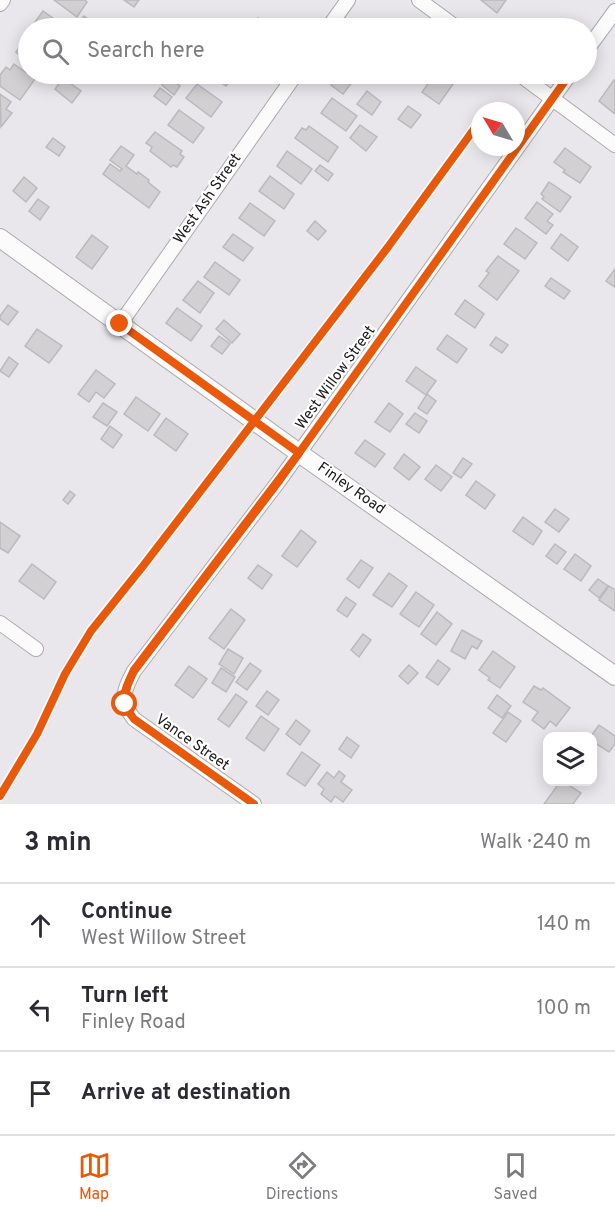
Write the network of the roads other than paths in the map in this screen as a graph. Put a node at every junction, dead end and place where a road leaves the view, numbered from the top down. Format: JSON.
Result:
{"nodes":[{"id":1,"x":3,"y":0,"type":"edge"},
{"id":2,"x":348,"y":0,"type":"edge"},
{"id":3,"x":419,"y":0,"type":"edge"},
{"id":4,"x":0,"y":4,"type":"edge"},
{"id":5,"x":615,"y":11,"type":"edge"},
{"id":6,"x":335,"y":18,"type":"edge"},
{"id":7,"x":443,"y":18,"type":"edge"},
{"id":8,"x":597,"y":36,"type":"edge"},
{"id":9,"x":289,"y":84,"type":"edge"},
{"id":10,"x":533,"y":84,"type":"edge"},
{"id":11,"x":562,"y":84,"type":"edge"},
{"id":12,"x":552,"y":98,"type":"junction"},
{"id":13,"x":615,"y":145,"type":"edge"},
{"id":14,"x":0,"y":238,"type":"edge"},
{"id":15,"x":120,"y":324,"type":"junction"},
{"id":16,"x":299,"y":453,"type":"junction"},
{"id":17,"x":0,"y":623,"type":"edge"},
{"id":18,"x":36,"y":649,"type":"dead end"},
{"id":19,"x":615,"y":676,"type":"edge"},
{"id":20,"x":124,"y":697,"type":"joint"},
{"id":21,"x":254,"y":804,"type":"edge"}],
"edges":[{"from":1,"to":4,"type":"street"},
{"from":2,"to":6,"type":"street"},
{"from":3,"to":7,"type":"street"},
{"from":5,"to":8,"type":"street"},
{"from":9,"to":15,"type":"street","name":"West Ash Street"},
{"from":10,"to":12,"type":"street"},
{"from":11,"to":12,"type":"street","name":"West Willow Street"},
{"from":12,"to":13,"type":"street"},
{"from":12,"to":16,"type":"street","name":"West Willow Street"},
{"from":14,"to":15,"type":"main road","name":"Finley Road"},
{"from":15,"to":16,"type":"main road","name":"Finley Road"},
{"from":16,"to":19,"type":"main road","name":"Finley Road"},
{"from":16,"to":20,"type":"street","name":"West Willow Street"},
{"from":17,"to":18,"type":"street"},
{"from":20,"to":21,"type":"street","name":"Vance Street"}]}
